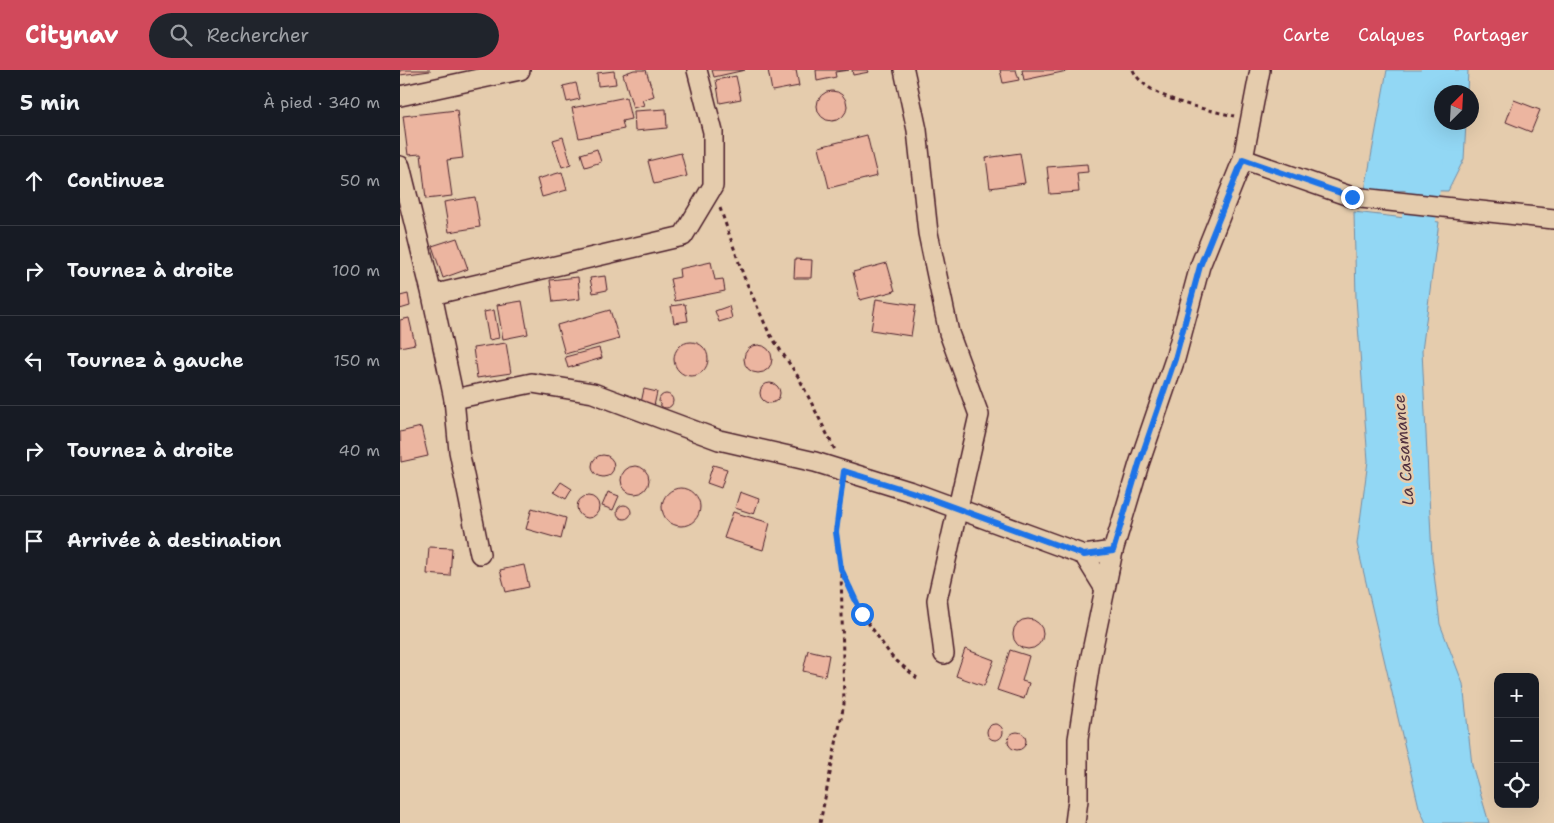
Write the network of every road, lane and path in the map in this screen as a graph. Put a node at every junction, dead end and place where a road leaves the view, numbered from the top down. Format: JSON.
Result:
{"nodes":[{"id":1,"x":520,"y":70,"type":"edge"},
{"id":2,"x":696,"y":70,"type":"edge"},
{"id":3,"x":904,"y":70,"type":"edge"},
{"id":4,"x":1133,"y":70,"type":"edge"},
{"id":5,"x":1260,"y":70,"type":"edge"},
{"id":6,"x":400,"y":96,"type":"edge"},
{"id":7,"x":1250,"y":120,"type":"junction"},
{"id":8,"x":1243,"y":159,"type":"junction"},
{"id":9,"x":400,"y":166,"type":"edge"},
{"id":10,"x":713,"y":186,"type":"junction"},
{"id":11,"x":1554,"y":219,"type":"edge"},
{"id":12,"x":432,"y":295,"type":"junction"},
{"id":13,"x":454,"y":399,"type":"junction"},
{"id":14,"x":844,"y":471,"type":"junction"},
{"id":15,"x":959,"y":509,"type":"junction"},
{"id":16,"x":1113,"y":551,"type":"junction"},
{"id":17,"x":480,"y":554,"type":"dead end"},
{"id":18,"x":1084,"y":555,"type":"junction"},
{"id":19,"x":841,"y":569,"type":"junction"},
{"id":20,"x":1105,"y":589,"type":"junction"},
{"id":21,"x":944,"y":654,"type":"dead end"},
{"id":22,"x":917,"y":678,"type":"dead end"},
{"id":23,"x":820,"y":823,"type":"edge"},
{"id":24,"x":1075,"y":823,"type":"edge"}],
"edges":[{"from":1,"to":6,"type":"street"},
{"from":2,"to":10,"type":"street"},
{"from":3,"to":15,"type":"street"},
{"from":4,"to":7,"type":"path"},
{"from":5,"to":7,"type":"street"},
{"from":7,"to":8,"type":"street"},
{"from":8,"to":11,"type":"street"},
{"from":8,"to":16,"type":"street"},
{"from":9,"to":12,"type":"street"},
{"from":10,"to":12,"type":"street"},
{"from":10,"to":14,"type":"path"},
{"from":12,"to":13,"type":"street"},
{"from":13,"to":14,"type":"street"},
{"from":13,"to":17,"type":"street"},
{"from":14,"to":15,"type":"street"},
{"from":14,"to":19,"type":"path"},
{"from":15,"to":18,"type":"street"},
{"from":15,"to":21,"type":"street"},
{"from":16,"to":18,"type":"street"},
{"from":16,"to":20,"type":"street"},
{"from":18,"to":20,"type":"street"},
{"from":19,"to":22,"type":"path"},
{"from":19,"to":23,"type":"path"},
{"from":20,"to":24,"type":"street"}]}
